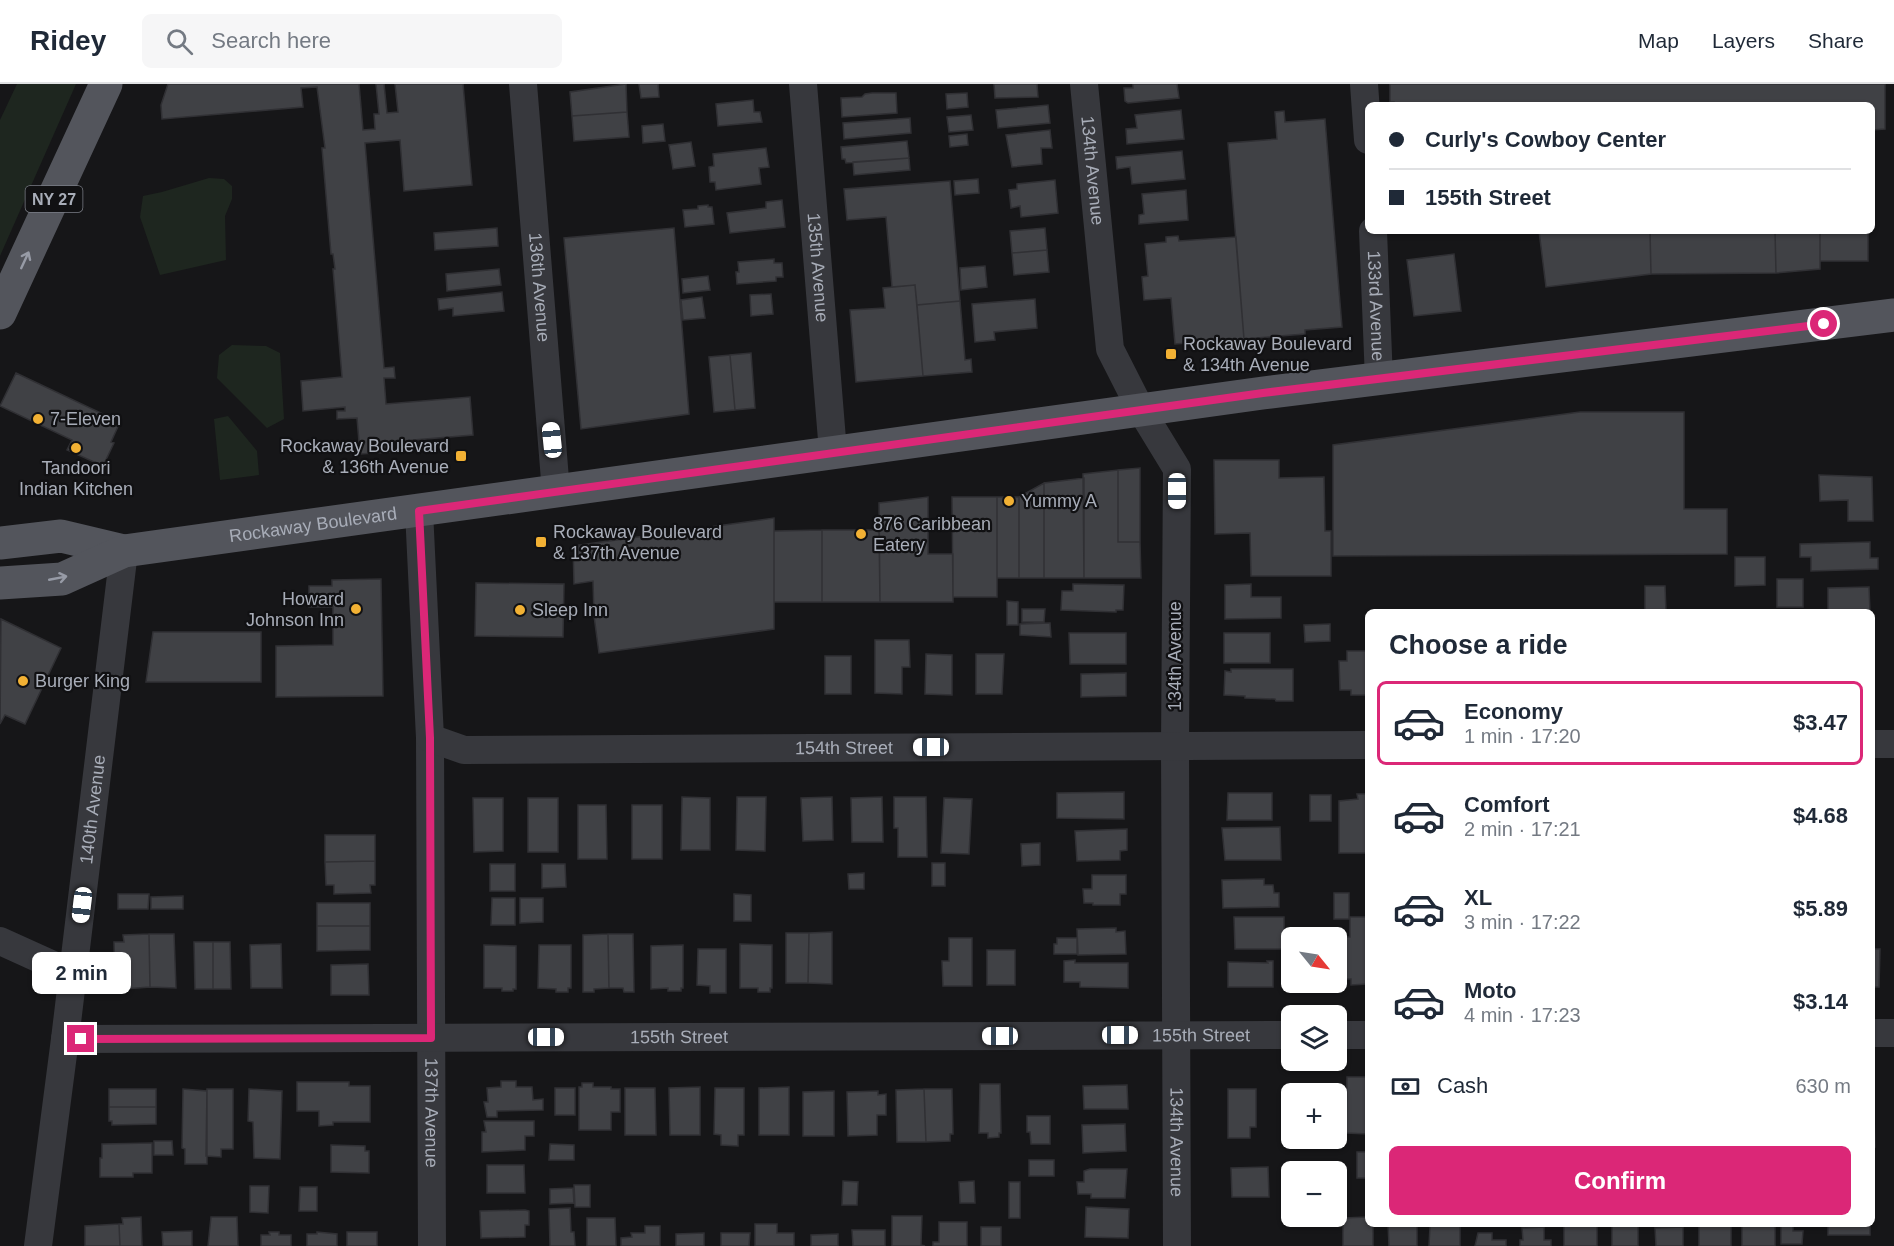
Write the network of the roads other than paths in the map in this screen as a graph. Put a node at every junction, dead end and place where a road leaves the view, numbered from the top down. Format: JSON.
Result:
{"nodes":[{"id":1,"x":106,"y":84,"type":"edge"},
{"id":2,"x":523,"y":84,"type":"edge"},
{"id":3,"x":803,"y":84,"type":"edge"},
{"id":4,"x":1084,"y":84,"type":"edge"},
{"id":5,"x":1364,"y":84,"type":"edge"},
{"id":6,"x":1365,"y":102,"type":"edge"},
{"id":7,"x":1373,"y":234,"type":"edge"},
{"id":8,"x":0,"y":313,"type":"edge"},
{"id":9,"x":1894,"y":315,"type":"edge"},
{"id":10,"x":1379,"y":380,"type":"junction"},
{"id":11,"x":1141,"y":410,"type":"junction"},
{"id":12,"x":833,"y":452,"type":"junction"},
{"id":13,"x":556,"y":492,"type":"junction"},
{"id":14,"x":419,"y":511,"type":"junction"},
{"id":15,"x":0,"y":543,"type":"edge"},
{"id":16,"x":124,"y":551,"type":"junction"},
{"id":17,"x":0,"y":583,"type":"edge"},
{"id":18,"x":430,"y":738,"type":"junction"},
{"id":19,"x":1875,"y":744,"type":"edge"},
{"id":20,"x":1894,"y":744,"type":"edge"},
{"id":21,"x":1365,"y":745,"type":"edge"},
{"id":22,"x":1175,"y":746,"type":"junction"},
{"id":23,"x":0,"y":941,"type":"edge"},
{"id":24,"x":73,"y":974,"type":"junction"},
{"id":25,"x":1875,"y":1033,"type":"edge"},
{"id":26,"x":1894,"y":1033,"type":"edge"},
{"id":27,"x":1176,"y":1035,"type":"junction"},
{"id":28,"x":1281,"y":1035,"type":"edge"},
{"id":29,"x":1347,"y":1035,"type":"edge"},
{"id":30,"x":1365,"y":1035,"type":"edge"},
{"id":31,"x":431,"y":1038,"type":"junction"},
{"id":32,"x":65,"y":1039,"type":"junction"},
{"id":33,"x":38,"y":1246,"type":"edge"},
{"id":34,"x":432,"y":1246,"type":"edge"},
{"id":35,"x":1177,"y":1246,"type":"edge"}],
"edges":[{"from":8,"to":1,"type":"main road","number":"NY 27","one_way":true},
{"from":2,"to":13,"type":"street","name":"136th Avenue"},
{"from":3,"to":12,"type":"street","name":"135th Avenue"},
{"from":4,"to":11,"type":"street","name":"134th Avenue"},
{"from":5,"to":6,"type":"street"},
{"from":7,"to":10,"type":"street","name":"133rd Avenue"},
{"from":9,"to":10,"type":"main road","name":"Rockaway Boulevard"},
{"from":10,"to":11,"type":"main road","name":"Rockaway Boulevard"},
{"from":11,"to":12,"type":"main road","name":"Rockaway Boulevard"},
{"from":11,"to":22,"type":"street","name":"134th Avenue"},
{"from":12,"to":13,"type":"main road","name":"Rockaway Boulevard"},
{"from":13,"to":14,"type":"main road","name":"Rockaway Boulevard"},
{"from":14,"to":16,"type":"main road","name":"Rockaway Boulevard"},
{"from":14,"to":18,"type":"street","name":"137th Avenue"},
{"from":15,"to":16,"type":"main road","name":"Rockaway Boulevard"},
{"from":17,"to":16,"type":"main road","name":"Rockaway Boulevard","one_way":true},
{"from":16,"to":24,"type":"street","name":"140th Avenue"},
{"from":18,"to":22,"type":"street","name":"154th Street"},
{"from":18,"to":31,"type":"street","name":"137th Avenue"},
{"from":19,"to":20,"type":"street"},
{"from":21,"to":22,"type":"street","name":"154th Street"},
{"from":22,"to":27,"type":"street","name":"134th Avenue"},
{"from":23,"to":24,"type":"street"},
{"from":24,"to":32,"type":"street","name":"140th Avenue"},
{"from":25,"to":26,"type":"street"},
{"from":27,"to":28,"type":"street","name":"155th Street"},
{"from":27,"to":31,"type":"street","name":"155th Street"},
{"from":27,"to":35,"type":"street","name":"134th Avenue"},
{"from":29,"to":30,"type":"street"},
{"from":31,"to":32,"type":"street","name":"155th Street"},
{"from":31,"to":34,"type":"street","name":"137th Avenue"},
{"from":32,"to":33,"type":"street","name":"140th Avenue"}]}
